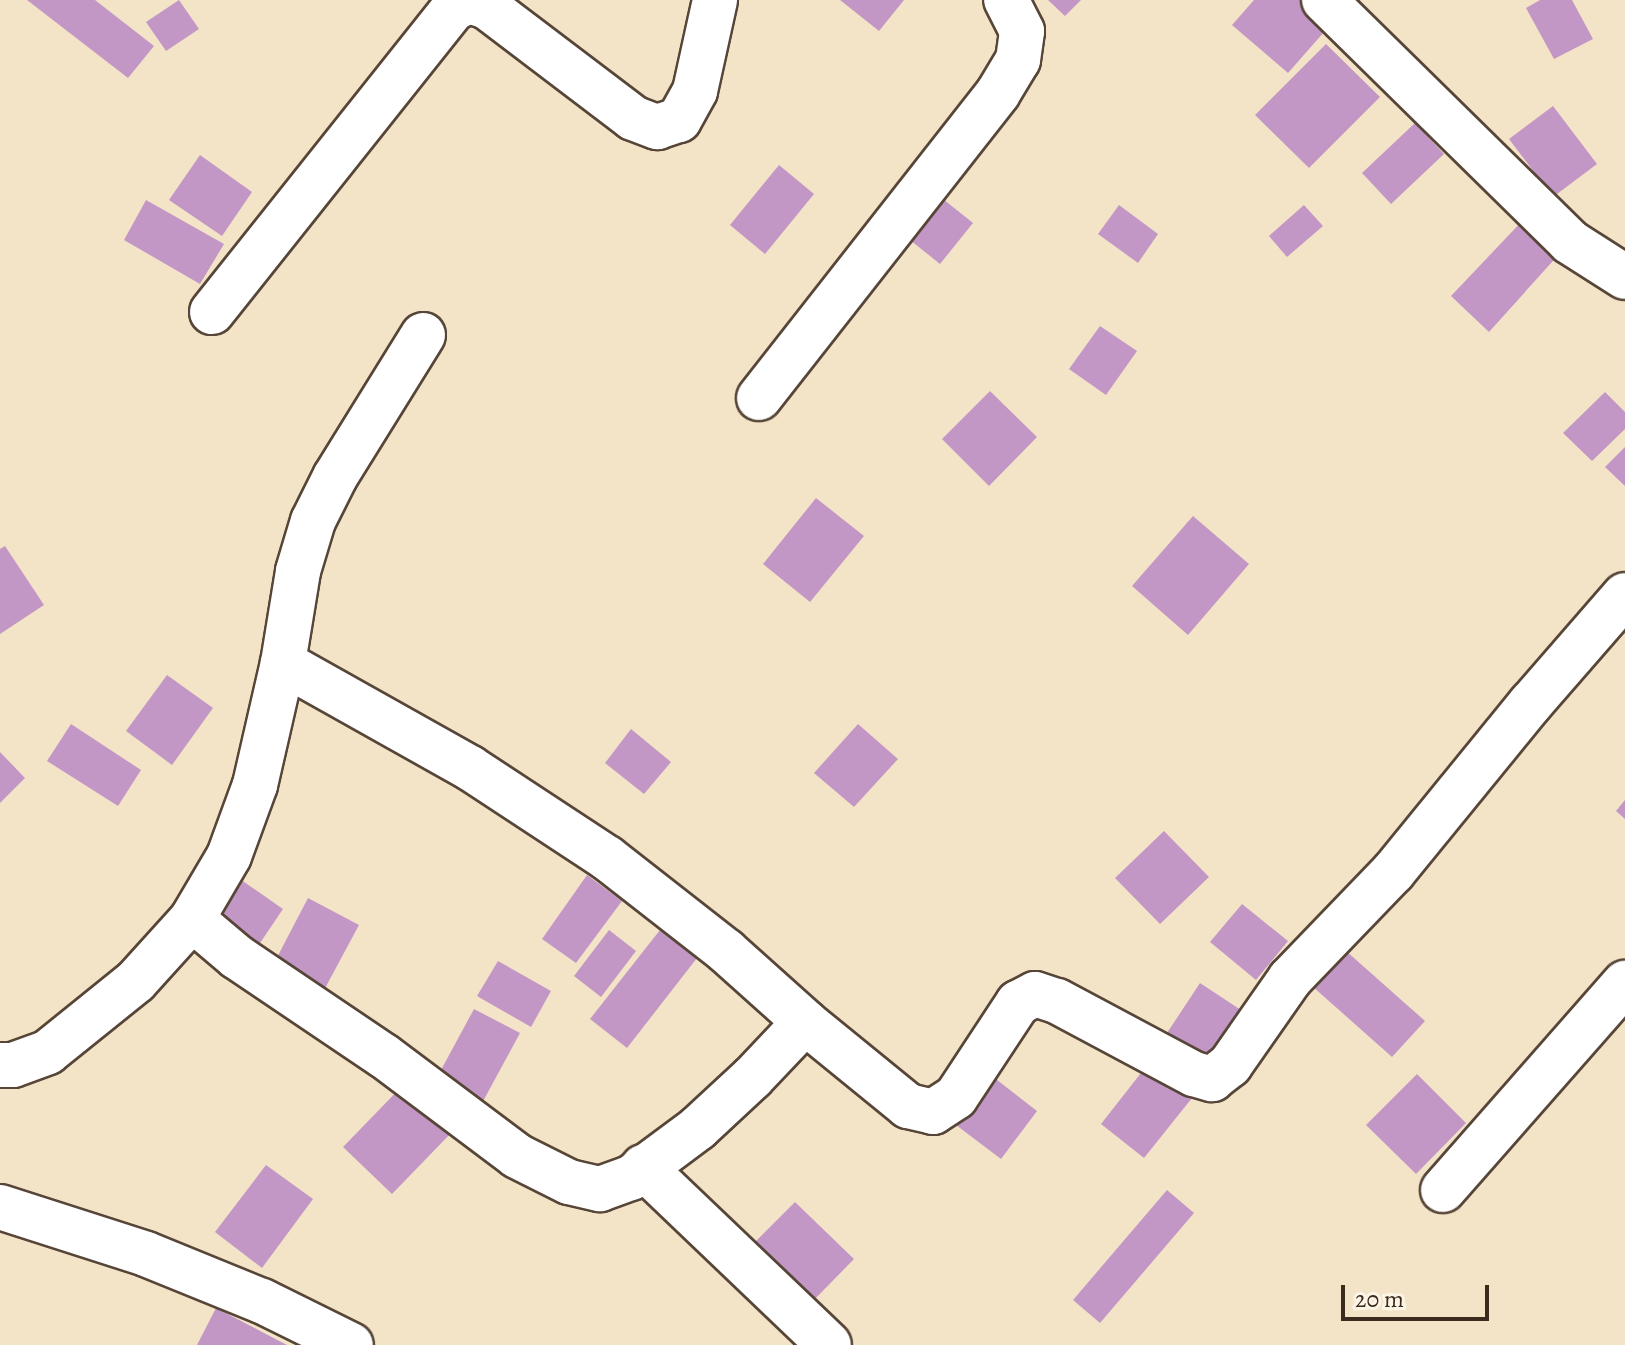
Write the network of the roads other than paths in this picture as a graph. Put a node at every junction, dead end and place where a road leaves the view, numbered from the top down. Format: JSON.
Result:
{"nodes":[{"id":1,"x":715,"y":0,"type":"edge"},
{"id":2,"x":1006,"y":0,"type":"edge"},
{"id":3,"x":1324,"y":0,"type":"edge"},
{"id":4,"x":1625,"y":277,"type":"edge"},
{"id":5,"x":212,"y":312,"type":"dead end"},
{"id":6,"x":423,"y":335,"type":"dead end"},
{"id":7,"x":759,"y":398,"type":"dead end"},
{"id":8,"x":1625,"y":595,"type":"edge"},
{"id":9,"x":283,"y":663,"type":"junction"},
{"id":10,"x":192,"y":919,"type":"junction"},
{"id":11,"x":1625,"y":983,"type":"edge"},
{"id":12,"x":805,"y":1022,"type":"junction"},
{"id":13,"x":0,"y":1065,"type":"edge"},
{"id":14,"x":643,"y":1167,"type":"junction"},
{"id":15,"x":1443,"y":1190,"type":"dead end"},
{"id":16,"x":0,"y":1207,"type":"edge"},
{"id":17,"x":351,"y":1345,"type":"edge"},
{"id":18,"x":829,"y":1345,"type":"edge"}],
"edges":[{"from":1,"to":5,"type":"street"},
{"from":2,"to":7,"type":"street"},
{"from":3,"to":4,"type":"street"},
{"from":6,"to":9,"type":"street"},
{"from":8,"to":12,"type":"street"},
{"from":9,"to":10,"type":"street"},
{"from":9,"to":12,"type":"street"},
{"from":10,"to":13,"type":"street"},
{"from":10,"to":14,"type":"street"},
{"from":11,"to":15,"type":"street"},
{"from":12,"to":14,"type":"street"},
{"from":14,"to":18,"type":"street"},
{"from":16,"to":17,"type":"street"}]}
